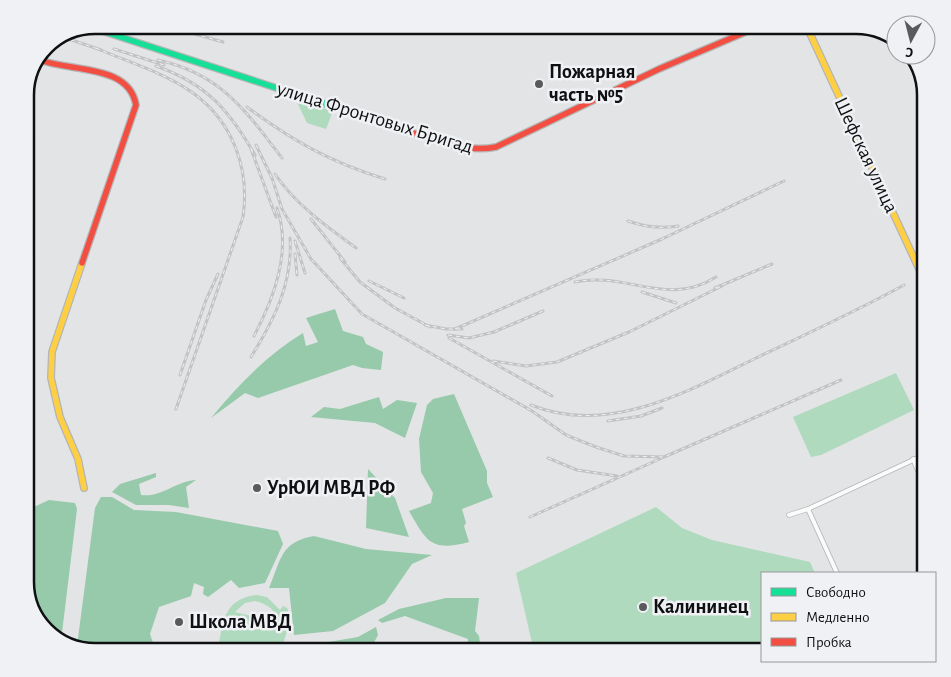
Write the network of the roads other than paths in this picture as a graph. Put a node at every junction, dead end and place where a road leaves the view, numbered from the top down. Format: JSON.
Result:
{"nodes":[{"id":1,"x":111,"y":34,"type":"edge"},
{"id":2,"x":741,"y":34,"type":"edge"},
{"id":3,"x":810,"y":34,"type":"edge"},
{"id":4,"x":44,"y":61,"type":"edge"},
{"id":5,"x":917,"y":265,"type":"edge"},
{"id":6,"x":917,"y":457,"type":"edge"},
{"id":7,"x":913,"y":459,"type":"junction"},
{"id":8,"x":917,"y":468,"type":"edge"},
{"id":9,"x":84,"y":488,"type":"dead end"},
{"id":10,"x":808,"y":509,"type":"junction"},
{"id":11,"x":789,"y":516,"type":"dead end"},
{"id":12,"x":837,"y":572,"type":"edge"}],
"edges":[{"from":1,"to":2,"type":"main road","name":"улица Фронтовых Бригад"},
{"from":3,"to":5,"type":"main road","name":"Шефская улица"},
{"from":4,"to":9,"type":"main road"},
{"from":6,"to":7,"type":"street"},
{"from":7,"to":8,"type":"street"},
{"from":7,"to":10,"type":"street"},
{"from":10,"to":11,"type":"street"},
{"from":10,"to":12,"type":"street"}]}
